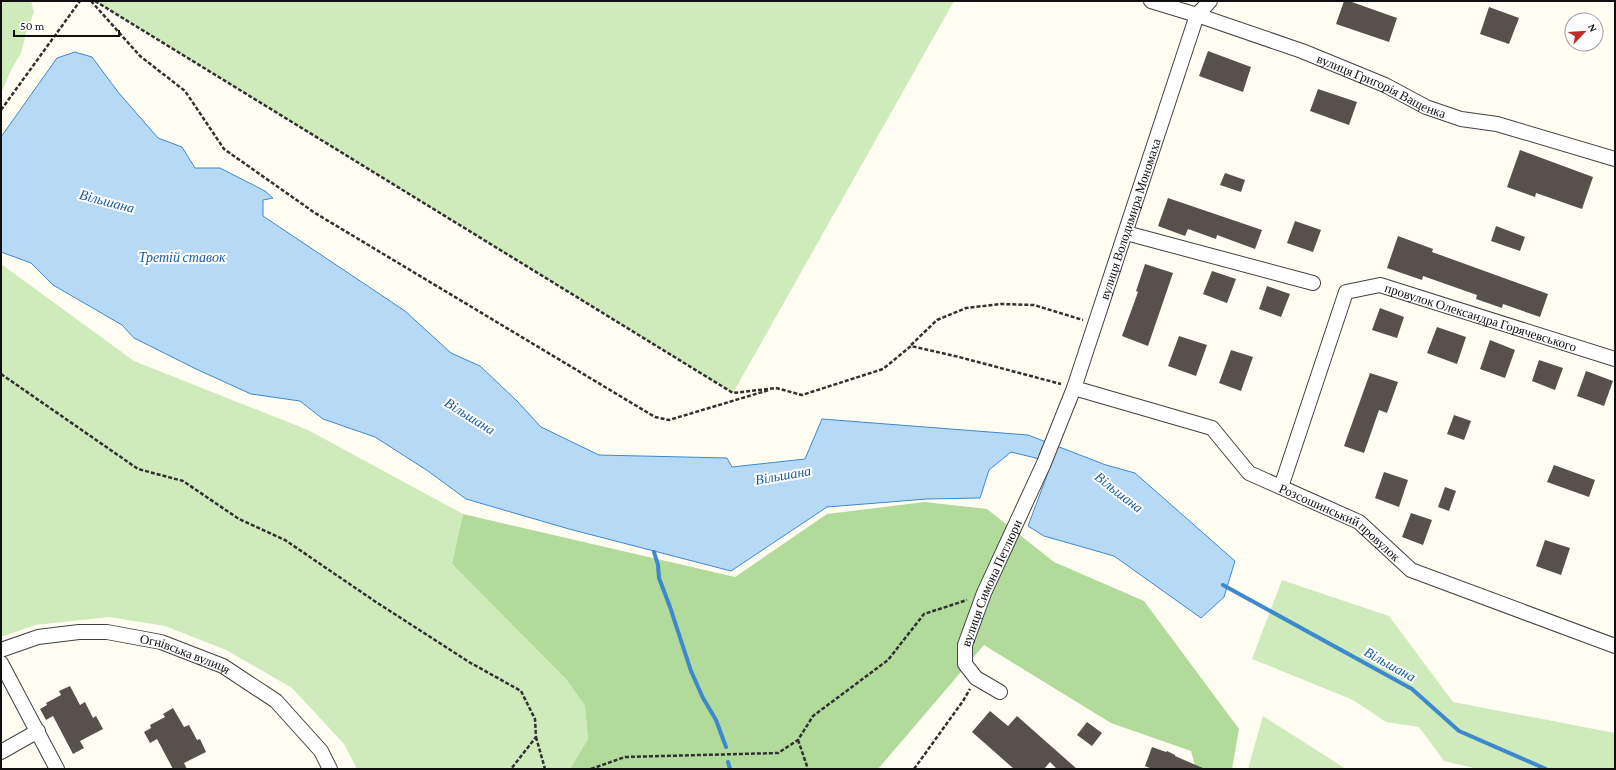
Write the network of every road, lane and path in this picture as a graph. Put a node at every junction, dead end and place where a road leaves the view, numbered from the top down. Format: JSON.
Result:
{"nodes":[{"id":1,"x":80,"y":1,"type":"edge"},
{"id":2,"x":91,"y":1,"type":"edge"},
{"id":3,"x":95,"y":1,"type":"edge"},
{"id":4,"x":1151,"y":1,"type":"edge"},
{"id":5,"x":1210,"y":1,"type":"edge"},
{"id":6,"x":1197,"y":15,"type":"junction"},
{"id":7,"x":1,"y":110,"type":"edge"},
{"id":8,"x":1615,"y":159,"type":"edge"},
{"id":9,"x":1126,"y":233,"type":"junction"},
{"id":10,"x":1313,"y":283,"type":"dead end"},
{"id":11,"x":1096,"y":324,"type":"junction"},
{"id":12,"x":911,"y":346,"type":"junction"},
{"id":13,"x":1615,"y":359,"type":"edge"},
{"id":14,"x":1,"y":374,"type":"edge"},
{"id":15,"x":776,"y":388,"type":"junction"},
{"id":16,"x":1074,"y":388,"type":"junction"},
{"id":17,"x":1054,"y":440,"type":"joint"},
{"id":18,"x":1281,"y":487,"type":"junction"},
{"id":19,"x":984,"y":593,"type":"junction"},
{"id":20,"x":1615,"y":646,"type":"edge"},
{"id":21,"x":1,"y":650,"type":"edge"},
{"id":22,"x":1,"y":663,"type":"edge"},
{"id":23,"x":976,"y":678,"type":"junction"},
{"id":24,"x":1000,"y":692,"type":"dead end"},
{"id":25,"x":38,"y":732,"type":"junction"},
{"id":26,"x":536,"y":736,"type":"junction"},
{"id":27,"x":798,"y":740,"type":"junction"},
{"id":28,"x":1,"y":752,"type":"edge"},
{"id":29,"x":58,"y":769,"type":"edge"},
{"id":30,"x":330,"y":769,"type":"edge"},
{"id":31,"x":511,"y":769,"type":"edge"},
{"id":32,"x":545,"y":769,"type":"edge"},
{"id":33,"x":591,"y":769,"type":"edge"},
{"id":34,"x":808,"y":769,"type":"edge"},
{"id":35,"x":914,"y":769,"type":"edge"}],
"edges":[{"from":1,"to":7,"type":"path"},
{"from":2,"to":15,"type":"path"},
{"from":3,"to":15,"type":"path"},
{"from":4,"to":6,"type":"street","name":"вулиця Григорія Ващенка"},
{"from":5,"to":6,"type":"street","name":"вулиця Володимира Мономаха"},
{"from":6,"to":8,"type":"street","name":"вулиця Григорія Ващенка"},
{"from":6,"to":9,"type":"street","name":"вулиця Володимира Мономаха"},
{"from":9,"to":10,"type":"street"},
{"from":9,"to":11,"type":"street","name":"вулиця Володимира Мономаха"},
{"from":11,"to":12,"type":"path"},
{"from":11,"to":16,"type":"street","name":"вулиця Володимира Мономаха"},
{"from":12,"to":15,"type":"path"},
{"from":12,"to":16,"type":"path"},
{"from":13,"to":18,"type":"street","name":"провулок Олександра Горячевського"},
{"from":14,"to":26,"type":"path"},
{"from":16,"to":17,"type":"street","name":"вулиця Володимира Мономаха"},
{"from":16,"to":18,"type":"street","name":"Розсошинський провулок"},
{"from":17,"to":19,"type":"street","name":"вулиця Симона Петлюри"},
{"from":18,"to":20,"type":"street","name":"Розсошинський провулок"},
{"from":19,"to":23,"type":"street","name":"вулиця Симона Петлюри"},
{"from":19,"to":27,"type":"path"},
{"from":21,"to":30,"type":"street","name":"Огнівська вулиця"},
{"from":22,"to":25,"type":"street"},
{"from":23,"to":24,"type":"street","name":"вулиця Симона Петлюри"},
{"from":23,"to":35,"type":"path"},
{"from":25,"to":28,"type":"street"},
{"from":25,"to":29,"type":"street"},
{"from":26,"to":31,"type":"path"},
{"from":26,"to":32,"type":"path"},
{"from":27,"to":33,"type":"path"},
{"from":27,"to":34,"type":"path"}]}
